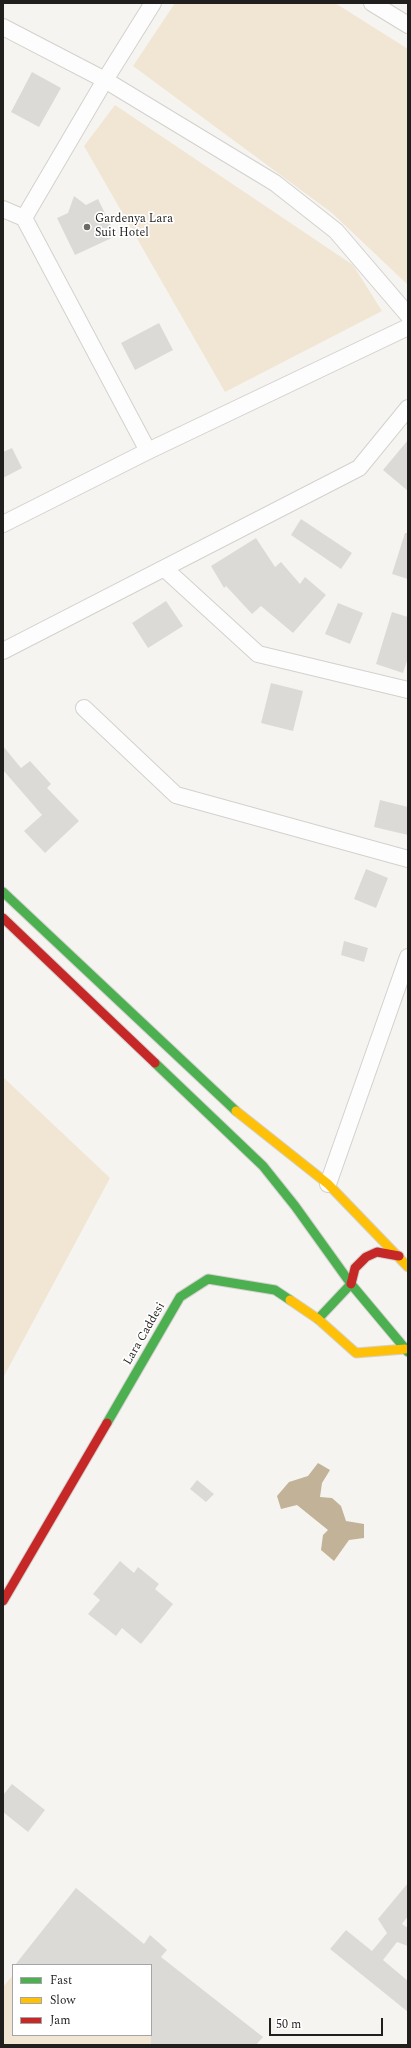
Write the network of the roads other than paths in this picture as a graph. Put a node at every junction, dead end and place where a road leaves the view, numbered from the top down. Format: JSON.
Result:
{"nodes":[{"id":1,"x":153,"y":3,"type":"edge"},
{"id":2,"x":372,"y":3,"type":"edge"},
{"id":3,"x":408,"y":25,"type":"edge"},
{"id":4,"x":3,"y":27,"type":"edge"},
{"id":5,"x":105,"y":80,"type":"junction"},
{"id":6,"x":3,"y":209,"type":"edge"},
{"id":7,"x":24,"y":218,"type":"junction"},
{"id":8,"x":408,"y":315,"type":"edge"},
{"id":9,"x":408,"y":327,"type":"edge"},
{"id":10,"x":408,"y":408,"type":"edge"},
{"id":11,"x":148,"y":451,"type":"junction"},
{"id":12,"x":3,"y":524,"type":"edge"},
{"id":13,"x":165,"y":568,"type":"junction"},
{"id":14,"x":3,"y":651,"type":"edge"},
{"id":15,"x":408,"y":690,"type":"edge"},
{"id":16,"x":84,"y":708,"type":"dead end"},
{"id":17,"x":408,"y":859,"type":"edge"},
{"id":18,"x":3,"y":892,"type":"edge"},
{"id":19,"x":3,"y":918,"type":"edge"},
{"id":20,"x":408,"y":957,"type":"edge"},
{"id":21,"x":328,"y":1184,"type":"junction"},
{"id":22,"x":399,"y":1256,"type":"junction"},
{"id":23,"x":408,"y":1267,"type":"edge"},
{"id":24,"x":351,"y":1284,"type":"junction"},
{"id":25,"x":318,"y":1319,"type":"junction"},
{"id":26,"x":407,"y":1349,"type":"edge"},
{"id":27,"x":3,"y":1601,"type":"edge"}],
"edges":[{"from":1,"to":5,"type":"street"},
{"from":2,"to":3,"type":"street"},
{"from":4,"to":5,"type":"street"},
{"from":5,"to":7,"type":"street"},
{"from":5,"to":8,"type":"street"},
{"from":6,"to":7,"type":"street"},
{"from":7,"to":11,"type":"street"},
{"from":9,"to":11,"type":"street"},
{"from":10,"to":13,"type":"street"},
{"from":11,"to":12,"type":"street"},
{"from":13,"to":14,"type":"street"},
{"from":13,"to":15,"type":"street"},
{"from":16,"to":17,"type":"street"},
{"from":18,"to":21,"type":"main road"},
{"from":19,"to":24,"type":"main road"},
{"from":20,"to":21,"type":"street"},
{"from":21,"to":22,"type":"main road"},
{"from":22,"to":23,"type":"main road"},
{"from":22,"to":24,"type":"main road"},
{"from":24,"to":25,"type":"main road"},
{"from":24,"to":26,"type":"main road"},
{"from":25,"to":26,"type":"main road","name":"Lara Caddesi"},
{"from":25,"to":27,"type":"main road","name":"Lara Caddesi"}]}
